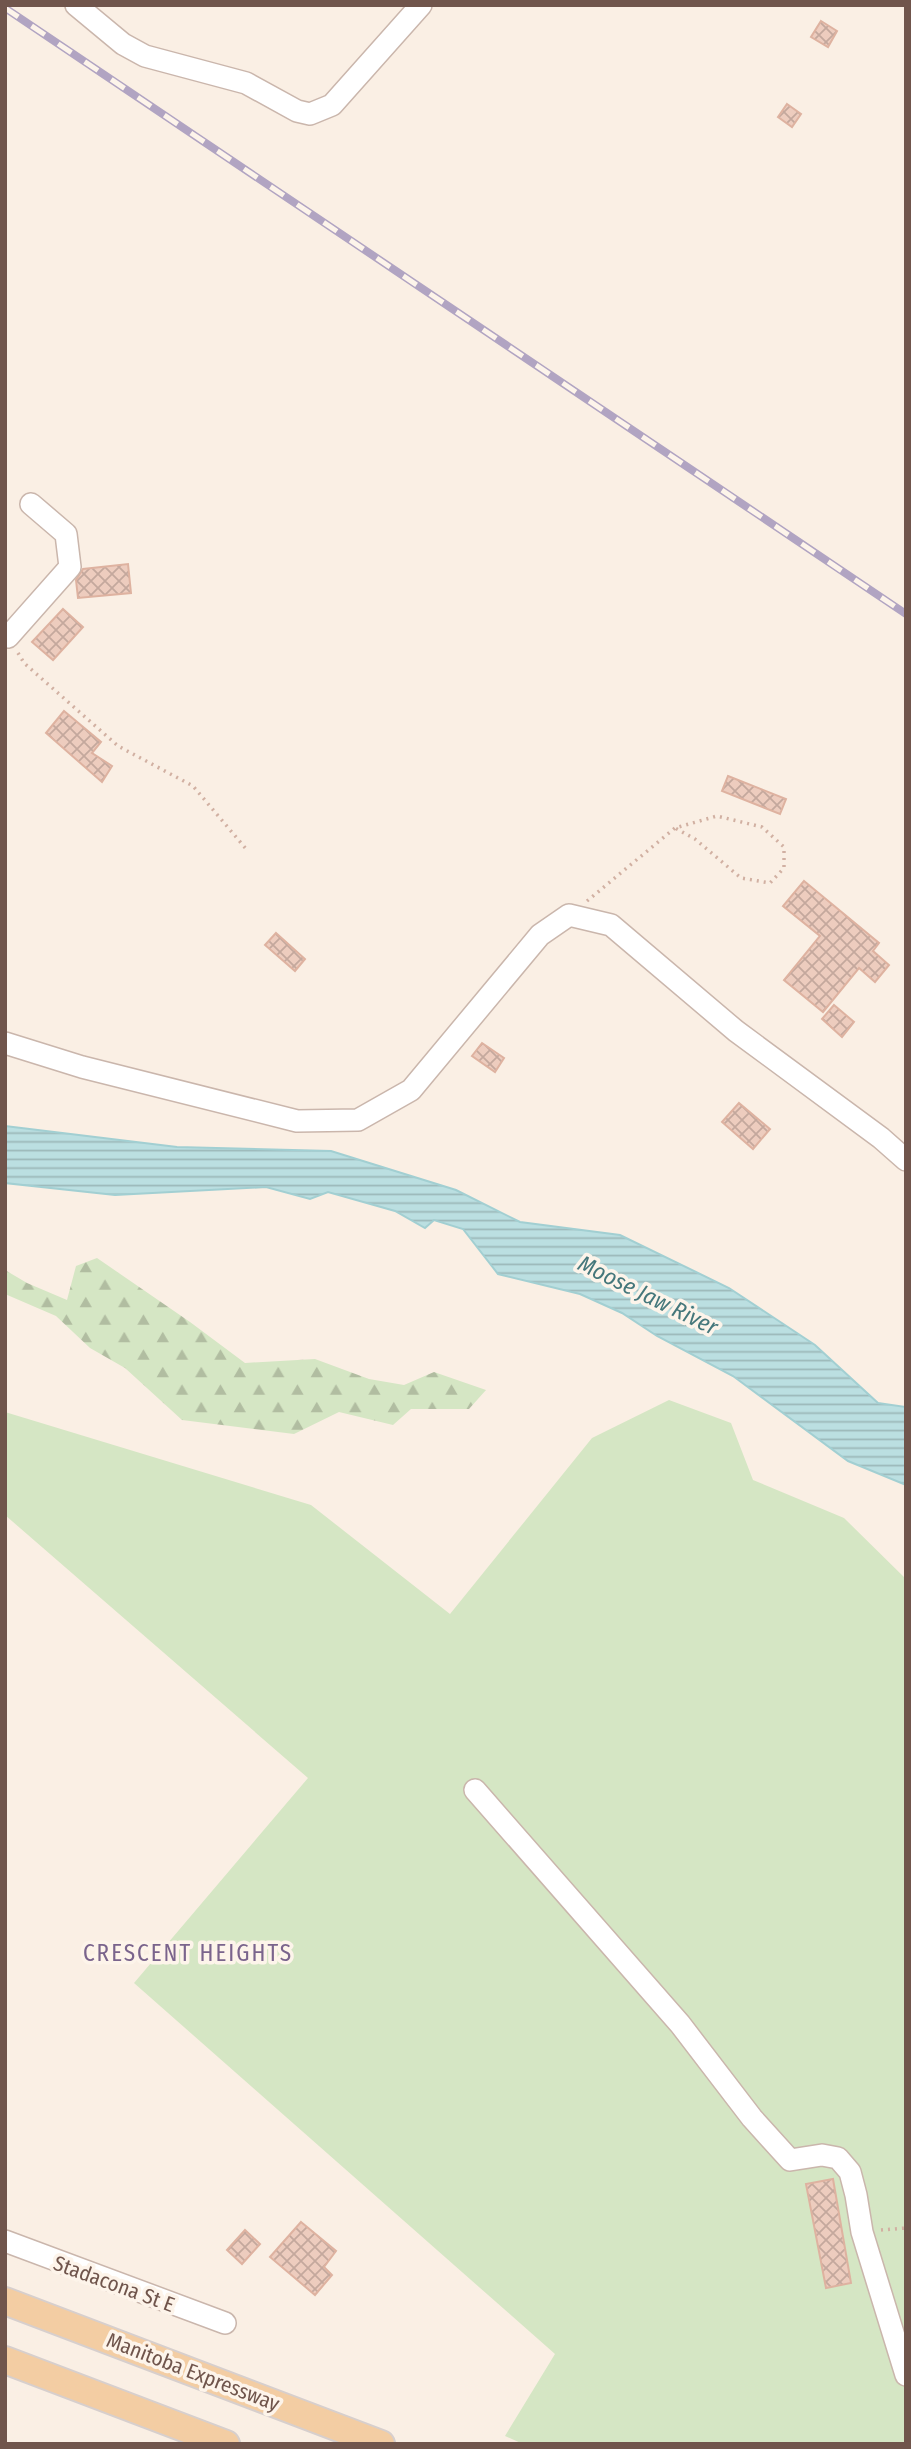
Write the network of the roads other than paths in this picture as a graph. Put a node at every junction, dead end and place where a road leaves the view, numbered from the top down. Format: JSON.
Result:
{"nodes":[{"id":1,"x":76,"y":5,"type":"edge"},
{"id":2,"x":421,"y":5,"type":"edge"},
{"id":3,"x":31,"y":504,"type":"dead end"},
{"id":4,"x":7,"y":636,"type":"edge"},
{"id":5,"x":5,"y":1043,"type":"edge"},
{"id":6,"x":906,"y":1160,"type":"edge"},
{"id":7,"x":475,"y":1790,"type":"dead end"},
{"id":8,"x":5,"y":2241,"type":"edge"},
{"id":9,"x":5,"y":2301,"type":"edge"},
{"id":10,"x":225,"y":2323,"type":"dead end"},
{"id":11,"x":5,"y":2360,"type":"edge"},
{"id":12,"x":906,"y":2375,"type":"edge"},
{"id":13,"x":226,"y":2444,"type":"edge"},
{"id":14,"x":381,"y":2444,"type":"edge"}],
"edges":[{"from":1,"to":2,"type":"street"},
{"from":3,"to":4,"type":"street"},
{"from":5,"to":6,"type":"street"},
{"from":7,"to":12,"type":"street"},
{"from":8,"to":10,"type":"street","name":"Stadacona St E"},
{"from":9,"to":14,"type":"main road","name":"Manitoba Expressway"},
{"from":11,"to":13,"type":"main road"}]}
